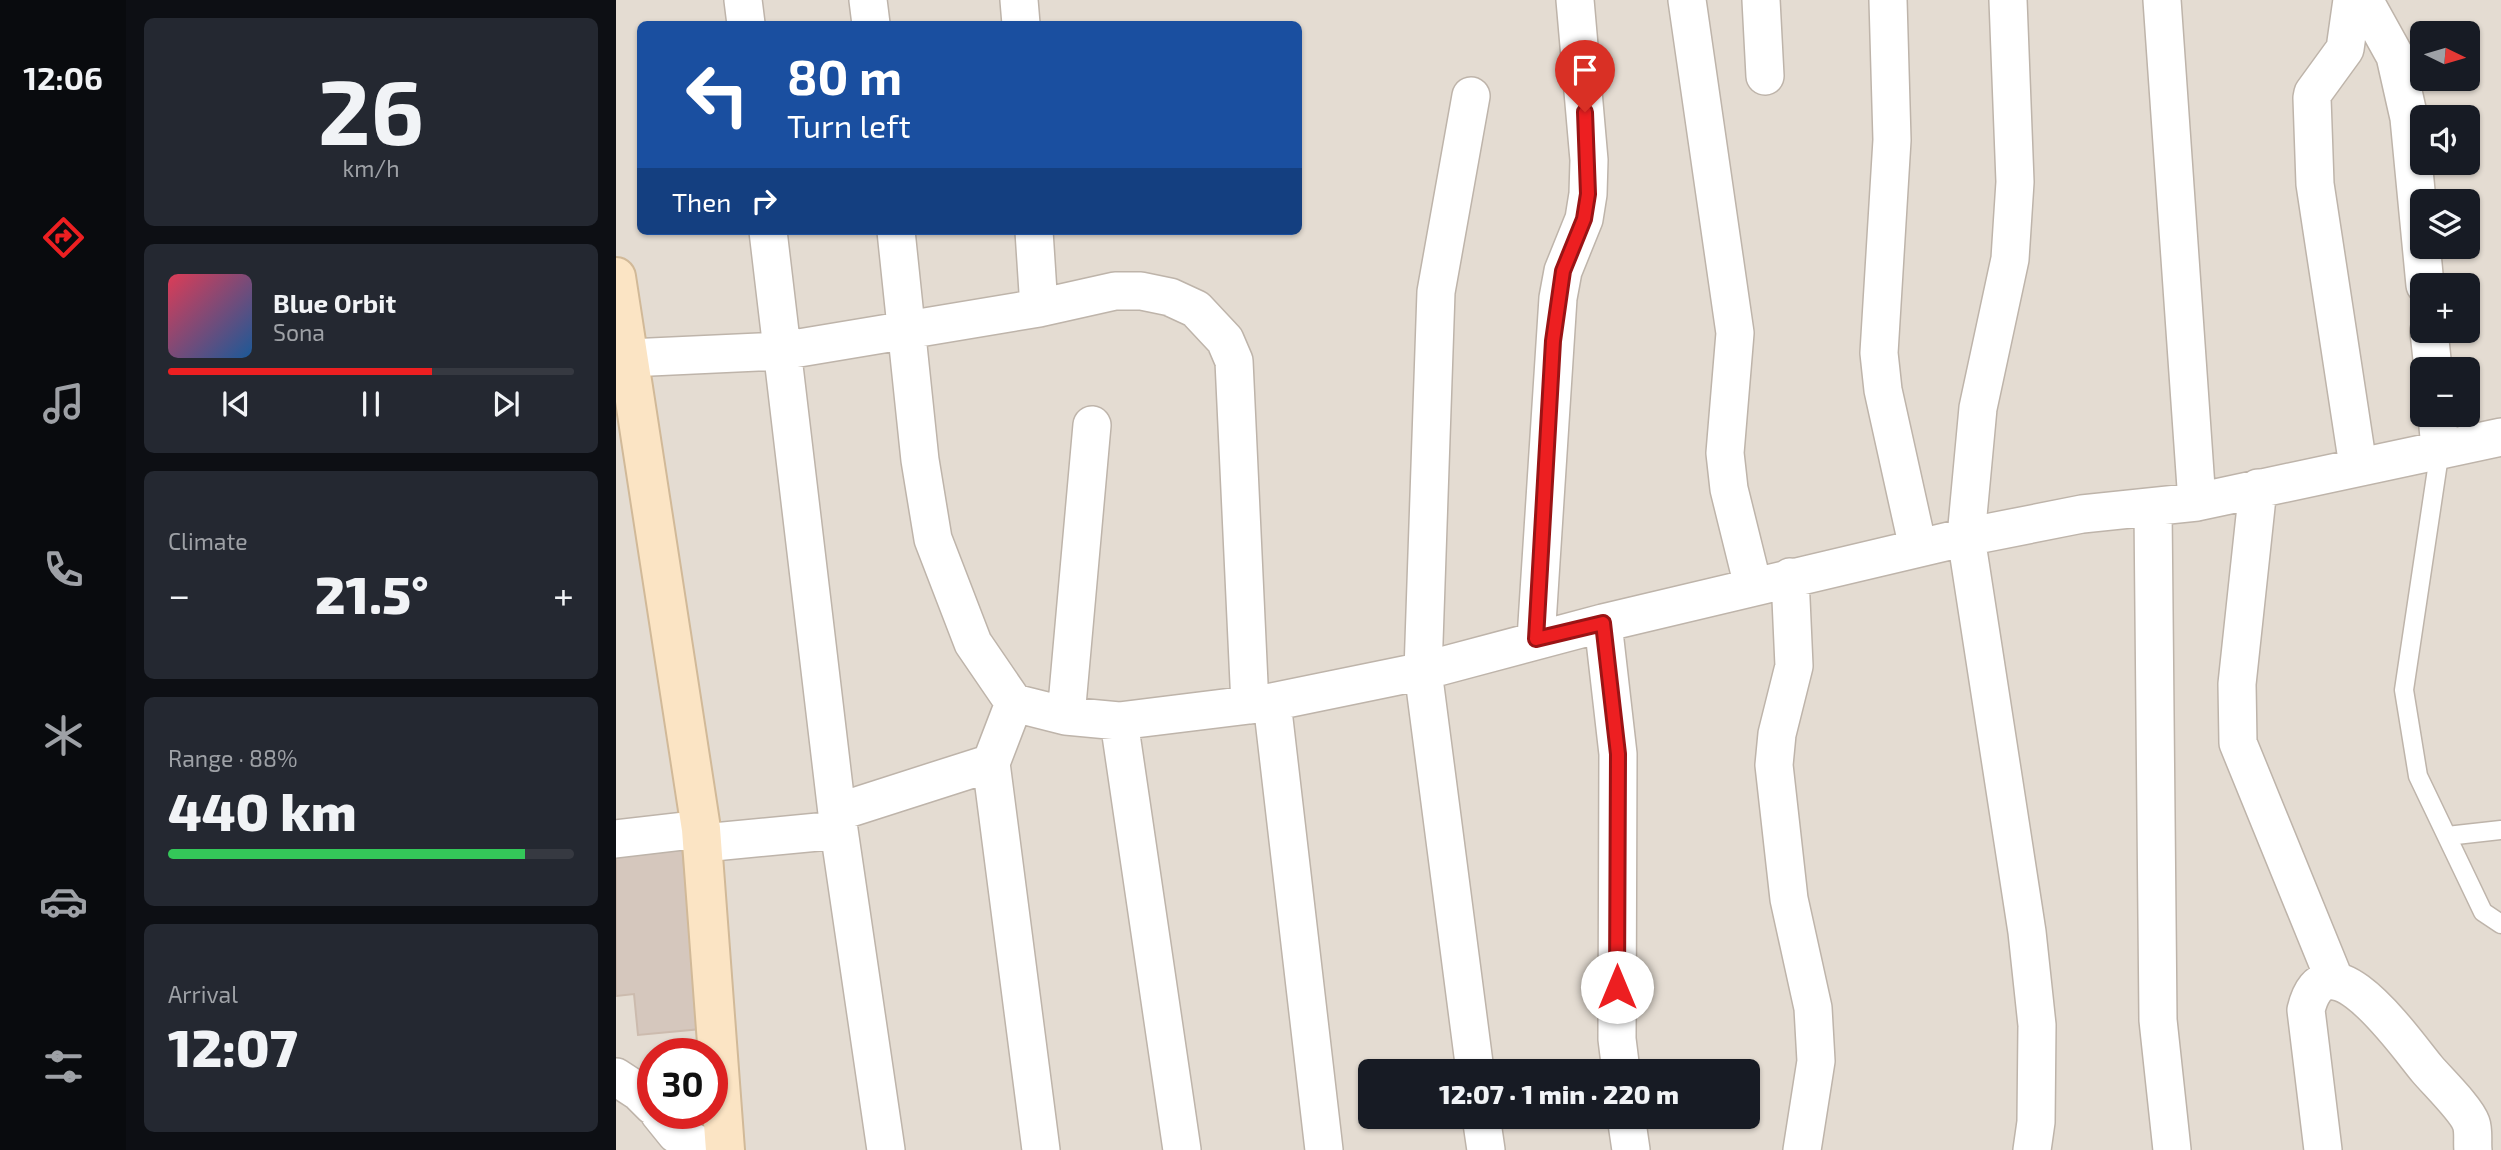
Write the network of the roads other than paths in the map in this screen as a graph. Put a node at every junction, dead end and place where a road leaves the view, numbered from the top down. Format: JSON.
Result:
{"nodes":[{"id":1,"x":743,"y":0,"type":"edge"},
{"id":2,"x":868,"y":0,"type":"edge"},
{"id":3,"x":1019,"y":0,"type":"edge"},
{"id":4,"x":1575,"y":0,"type":"edge"},
{"id":5,"x":1687,"y":0,"type":"edge"},
{"id":6,"x":1761,"y":0,"type":"edge"},
{"id":7,"x":1888,"y":0,"type":"edge"},
{"id":8,"x":2008,"y":0,"type":"edge"},
{"id":9,"x":2162,"y":0,"type":"edge"},
{"id":10,"x":2352,"y":0,"type":"edge"},
{"id":11,"x":2364,"y":0,"type":"edge"},
{"id":12,"x":746,"y":21,"type":"edge"},
{"id":13,"x":871,"y":21,"type":"edge"},
{"id":14,"x":1021,"y":21,"type":"edge"},
{"id":15,"x":1765,"y":76,"type":"dead end"},
{"id":16,"x":1471,"y":96,"type":"dead end"},
{"id":17,"x":768,"y":235,"type":"edge"},
{"id":18,"x":896,"y":235,"type":"edge"},
{"id":19,"x":1034,"y":235,"type":"edge"},
{"id":20,"x":2424,"y":273,"type":"edge"},
{"id":21,"x":616,"y":277,"type":"edge"},
{"id":22,"x":1039,"y":308,"type":"junction"},
{"id":23,"x":907,"y":330,"type":"junction"},
{"id":24,"x":781,"y":351,"type":"junction"},
{"id":25,"x":629,"y":358,"type":"junction"},
{"id":26,"x":1092,"y":425,"type":"dead end"},
{"id":27,"x":2439,"y":432,"type":"edge"},
{"id":28,"x":2501,"y":437,"type":"edge"},
{"id":29,"x":2358,"y":466,"type":"junction"},
{"id":30,"x":2258,"y":488,"type":"junction"},
{"id":31,"x":2197,"y":502,"type":"junction"},
{"id":32,"x":2153,"y":509,"type":"junction"},
{"id":33,"x":1966,"y":537,"type":"junction"},
{"id":34,"x":1918,"y":548,"type":"junction"},
{"id":35,"x":1790,"y":577,"type":"junction"},
{"id":36,"x":1753,"y":586,"type":"junction"},
{"id":37,"x":1603,"y":623,"type":"junction"},
{"id":38,"x":1536,"y":639,"type":"junction"},
{"id":39,"x":1423,"y":671,"type":"junction"},
{"id":40,"x":1014,"y":703,"type":"junction"},
{"id":41,"x":1261,"y":704,"type":"junction"},
{"id":42,"x":1066,"y":716,"type":"junction"},
{"id":43,"x":1119,"y":721,"type":"junction"},
{"id":44,"x":990,"y":763,"type":"junction"},
{"id":45,"x":838,"y":821,"type":"junction"},
{"id":46,"x":2501,"y":830,"type":"edge"},
{"id":47,"x":702,"y":836,"type":"junction"},
{"id":48,"x":2447,"y":836,"type":"junction"},
{"id":49,"x":616,"y":839,"type":"edge"},
{"id":50,"x":2501,"y":924,"type":"edge"},
{"id":51,"x":2335,"y":981,"type":"junction"},
{"id":52,"x":1473,"y":1059,"type":"edge"},
{"id":53,"x":1620,"y":1059,"type":"edge"},
{"id":54,"x":616,"y":1077,"type":"edge"},
{"id":55,"x":637,"y":1091,"type":"edge"},
{"id":56,"x":672,"y":1129,"type":"edge"},
{"id":57,"x":1483,"y":1129,"type":"edge"},
{"id":58,"x":1628,"y":1129,"type":"edge"},
{"id":59,"x":2479,"y":1141,"type":"edge"},
{"id":60,"x":711,"y":1150,"type":"edge"},
{"id":61,"x":725,"y":1150,"type":"edge"},
{"id":62,"x":887,"y":1150,"type":"edge"},
{"id":63,"x":1041,"y":1150,"type":"edge"},
{"id":64,"x":1182,"y":1150,"type":"edge"},
{"id":65,"x":1324,"y":1150,"type":"edge"},
{"id":66,"x":1486,"y":1150,"type":"edge"},
{"id":67,"x":1631,"y":1150,"type":"edge"},
{"id":68,"x":1802,"y":1150,"type":"edge"},
{"id":69,"x":2032,"y":1150,"type":"edge"},
{"id":70,"x":2172,"y":1150,"type":"edge"},
{"id":71,"x":2323,"y":1150,"type":"edge"}],
"edges":[{"from":1,"to":12,"type":"street"},
{"from":2,"to":13,"type":"street"},
{"from":3,"to":14,"type":"street"},
{"from":4,"to":38,"type":"street"},
{"from":5,"to":36,"type":"street"},
{"from":6,"to":15,"type":"street"},
{"from":7,"to":34,"type":"street"},
{"from":8,"to":33,"type":"street"},
{"from":9,"to":31,"type":"street"},
{"from":10,"to":29,"type":"street"},
{"from":11,"to":20,"type":"street"},
{"from":16,"to":39,"type":"street"},
{"from":17,"to":24,"type":"street"},
{"from":18,"to":23,"type":"street"},
{"from":19,"to":22,"type":"street"},
{"from":21,"to":25,"type":"street"},
{"from":22,"to":23,"type":"street"},
{"from":22,"to":41,"type":"street"},
{"from":23,"to":24,"type":"street"},
{"from":23,"to":40,"type":"street"},
{"from":24,"to":25,"type":"street"},
{"from":24,"to":45,"type":"street"},
{"from":25,"to":47,"type":"street"},
{"from":26,"to":42,"type":"street"},
{"from":27,"to":28,"type":"street"},
{"from":27,"to":29,"type":"street"},
{"from":27,"to":48,"type":"lane"},
{"from":29,"to":30,"type":"street"},
{"from":30,"to":31,"type":"street"},
{"from":30,"to":51,"type":"street"},
{"from":31,"to":32,"type":"street"},
{"from":32,"to":33,"type":"street"},
{"from":32,"to":70,"type":"street"},
{"from":33,"to":34,"type":"street"},
{"from":33,"to":69,"type":"street"},
{"from":34,"to":35,"type":"street"},
{"from":35,"to":36,"type":"street"},
{"from":35,"to":68,"type":"street"},
{"from":36,"to":37,"type":"street"},
{"from":37,"to":38,"type":"street"},
{"from":37,"to":53,"type":"street"},
{"from":38,"to":39,"type":"street"},
{"from":39,"to":41,"type":"street"},
{"from":39,"to":52,"type":"street"},
{"from":40,"to":42,"type":"street"},
{"from":40,"to":44,"type":"street"},
{"from":41,"to":43,"type":"street"},
{"from":41,"to":65,"type":"street"},
{"from":42,"to":43,"type":"street"},
{"from":43,"to":64,"type":"street"},
{"from":44,"to":45,"type":"street"},
{"from":44,"to":63,"type":"street"},
{"from":45,"to":47,"type":"street"},
{"from":45,"to":62,"type":"street"},
{"from":46,"to":48,"type":"lane"},
{"from":47,"to":49,"type":"street"},
{"from":47,"to":61,"type":"street"},
{"from":48,"to":50,"type":"lane"},
{"from":51,"to":59,"type":"street"},
{"from":51,"to":71,"type":"street"},
{"from":54,"to":55,"type":"street"},
{"from":56,"to":60,"type":"street"},
{"from":57,"to":66,"type":"street"},
{"from":58,"to":67,"type":"street"}]}
